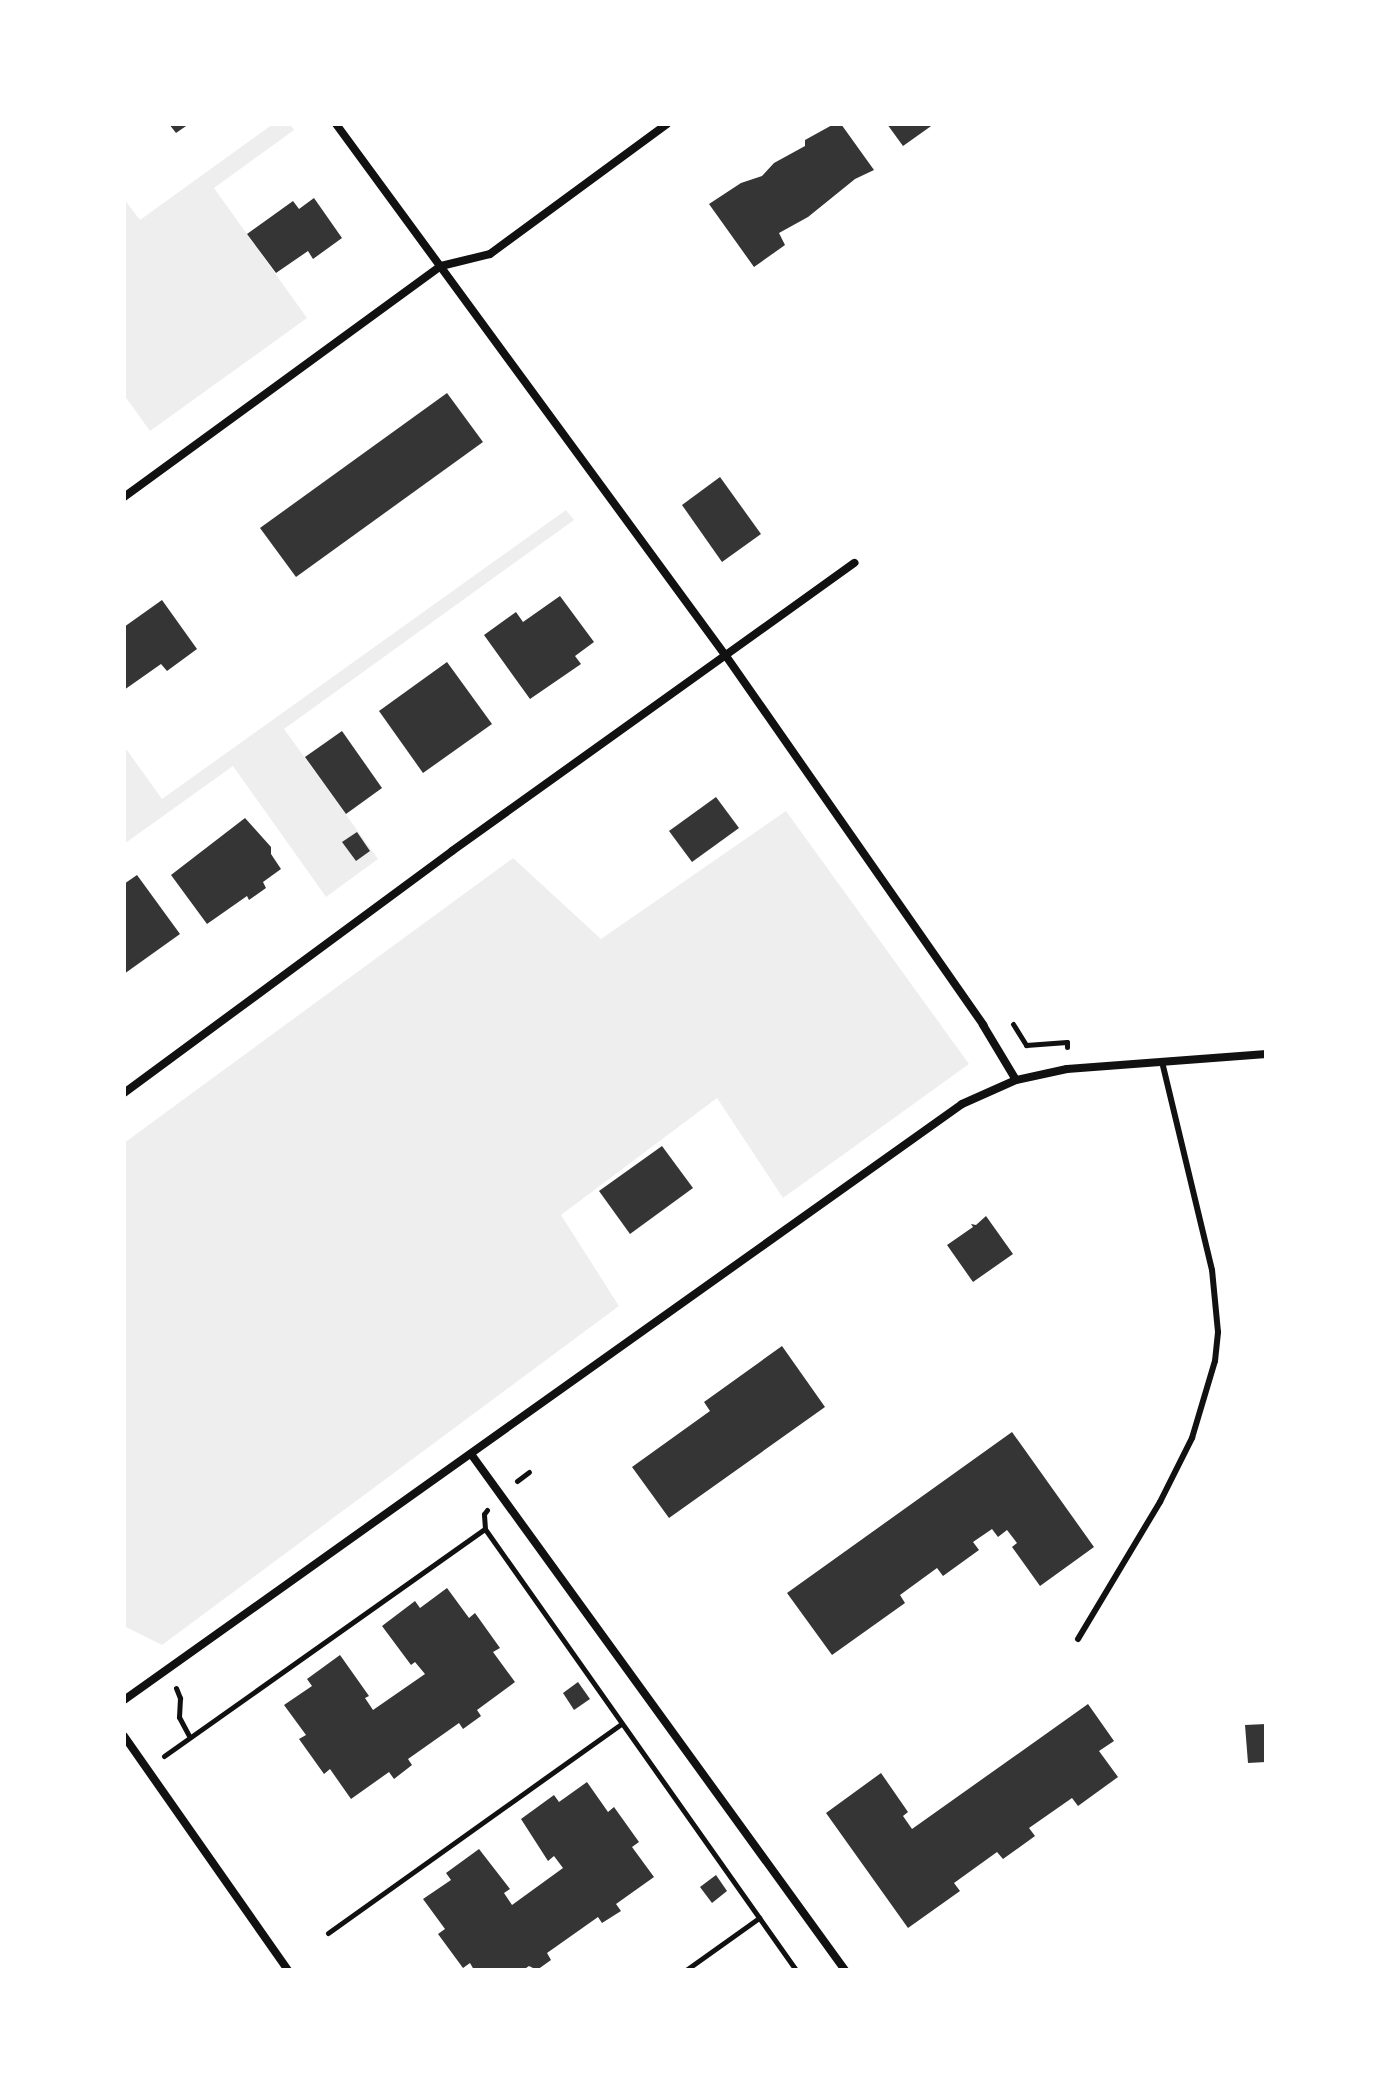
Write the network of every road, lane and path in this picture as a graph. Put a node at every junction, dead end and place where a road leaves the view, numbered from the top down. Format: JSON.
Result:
{"nodes":[{"id":1,"x":336,"y":124,"type":"edge"},
{"id":2,"x":667,"y":124,"type":"edge"},
{"id":3,"x":441,"y":266,"type":"junction"},
{"id":4,"x":124,"y":497,"type":"edge"},
{"id":5,"x":854,"y":563,"type":"dead end"},
{"id":6,"x":726,"y":656,"type":"junction"},
{"id":7,"x":1013,"y":1024,"type":"dead end"},
{"id":8,"x":1266,"y":1054,"type":"edge"},
{"id":9,"x":1162,"y":1062,"type":"junction"},
{"id":10,"x":1067,"y":1069,"type":"junction"},
{"id":11,"x":1016,"y":1080,"type":"junction"},
{"id":12,"x":124,"y":1093,"type":"edge"},
{"id":13,"x":471,"y":1454,"type":"junction"},
{"id":14,"x":529,"y":1472,"type":"dead end"},
{"id":15,"x":500,"y":1494,"type":"junction"},
{"id":16,"x":485,"y":1529,"type":"junction"},
{"id":17,"x":1078,"y":1639,"type":"dead end"},
{"id":18,"x":174,"y":1683,"type":"dead end"},
{"id":19,"x":124,"y":1700,"type":"edge"},
{"id":20,"x":621,"y":1724,"type":"junction"},
{"id":21,"x":124,"y":1736,"type":"edge"},
{"id":22,"x":759,"y":1918,"type":"junction"},
{"id":23,"x":328,"y":1933,"type":"dead end"},
{"id":24,"x":288,"y":1970,"type":"edge"},
{"id":25,"x":686,"y":1970,"type":"edge"},
{"id":26,"x":796,"y":1970,"type":"edge"},
{"id":27,"x":845,"y":1970,"type":"edge"}],
"edges":[{"from":1,"to":3,"type":"street"},
{"from":2,"to":3,"type":"street"},
{"from":3,"to":4,"type":"street"},
{"from":3,"to":6,"type":"street"},
{"from":5,"to":6,"type":"street"},
{"from":6,"to":11,"type":"street"},
{"from":6,"to":12,"type":"street"},
{"from":7,"to":10,"type":"path"},
{"from":8,"to":9,"type":"street"},
{"from":9,"to":10,"type":"street"},
{"from":9,"to":17,"type":"lane"},
{"from":10,"to":11,"type":"street"},
{"from":11,"to":13,"type":"street"},
{"from":13,"to":15,"type":"street"},
{"from":13,"to":19,"type":"street"},
{"from":14,"to":15,"type":"path"},
{"from":15,"to":16,"type":"path"},
{"from":15,"to":27,"type":"street"},
{"from":16,"to":18,"type":"path"},
{"from":16,"to":20,"type":"path"},
{"from":20,"to":22,"type":"path"},
{"from":20,"to":23,"type":"path"},
{"from":21,"to":24,"type":"street"},
{"from":22,"to":25,"type":"path"},
{"from":22,"to":26,"type":"path"}]}
